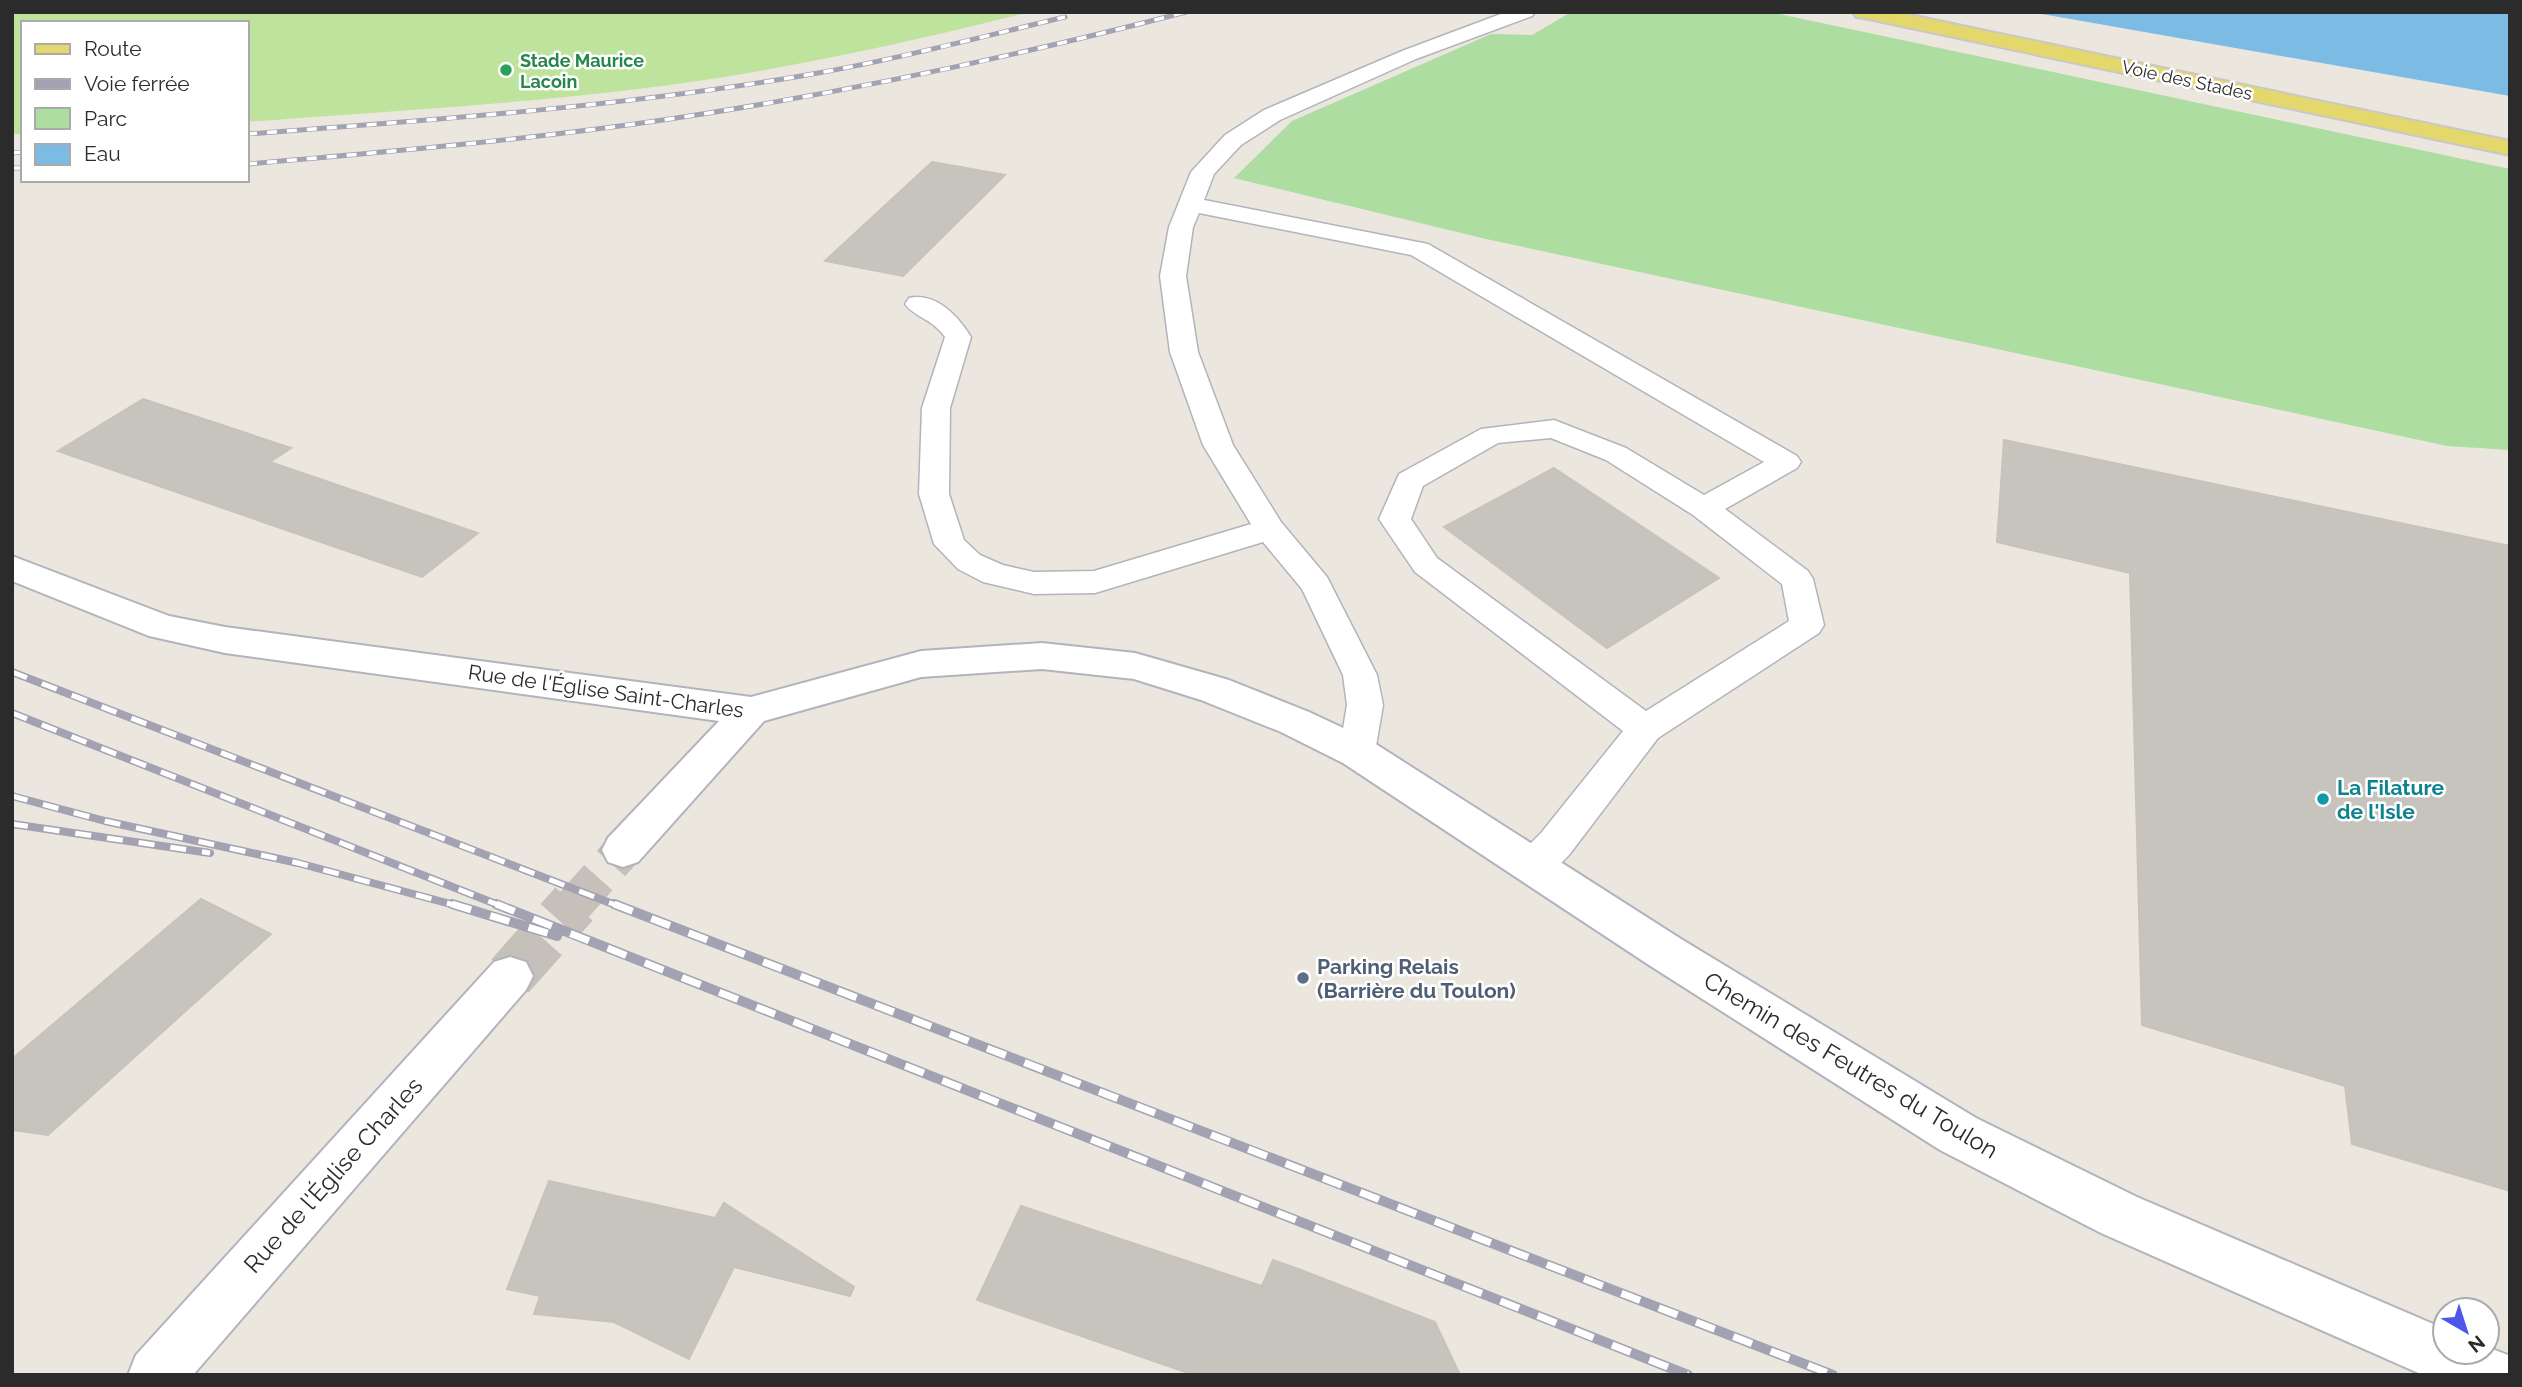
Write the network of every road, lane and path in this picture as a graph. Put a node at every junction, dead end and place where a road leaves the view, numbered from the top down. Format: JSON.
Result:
{"nodes":[{"id":1,"x":1525,"y":12,"type":"edge"},
{"id":2,"x":1864,"y":12,"type":"edge"},
{"id":3,"x":2510,"y":148,"type":"edge"},
{"id":4,"x":1189,"y":204,"type":"junction"},
{"id":5,"x":918,"y":304,"type":"dead end"},
{"id":6,"x":1704,"y":509,"type":"junction"},
{"id":7,"x":1270,"y":529,"type":"junction"},
{"id":8,"x":12,"y":568,"type":"edge"},
{"id":9,"x":751,"y":711,"type":"junction"},
{"id":10,"x":1644,"y":729,"type":"junction"},
{"id":11,"x":1357,"y":752,"type":"junction"},
{"id":12,"x":623,"y":850,"type":"tunnel mouth"},
{"id":13,"x":1534,"y":865,"type":"junction"},
{"id":14,"x":510,"y":975,"type":"tunnel mouth"},
{"id":15,"x":156,"y":1375,"type":"edge"},
{"id":16,"x":2488,"y":1375,"type":"edge"}],
"edges":[{"from":1,"to":4,"type":"lane"},
{"from":2,"to":3,"type":"main road","name":"Voie des Stades"},
{"from":4,"to":6,"type":"lane"},
{"from":4,"to":7,"type":"lane"},
{"from":5,"to":7,"type":"lane"},
{"from":6,"to":10,"type":"lane"},
{"from":6,"to":10,"type":"lane"},
{"from":7,"to":11,"type":"lane"},
{"from":8,"to":9,"type":"street","name":"Rue de l'Église Saint-Charles"},
{"from":9,"to":11,"type":"street","name":"Rue de l'Église Saint-Charles"},
{"from":9,"to":12,"type":"street"},
{"from":10,"to":13,"type":"lane"},
{"from":11,"to":13,"type":"street","name":"Chemin des Feutres du Toulon"},
{"from":13,"to":16,"type":"street","name":"Chemin des Feutres du Toulon"},
{"from":14,"to":15,"type":"street","name":"Rue de l'Église Charles"}]}
